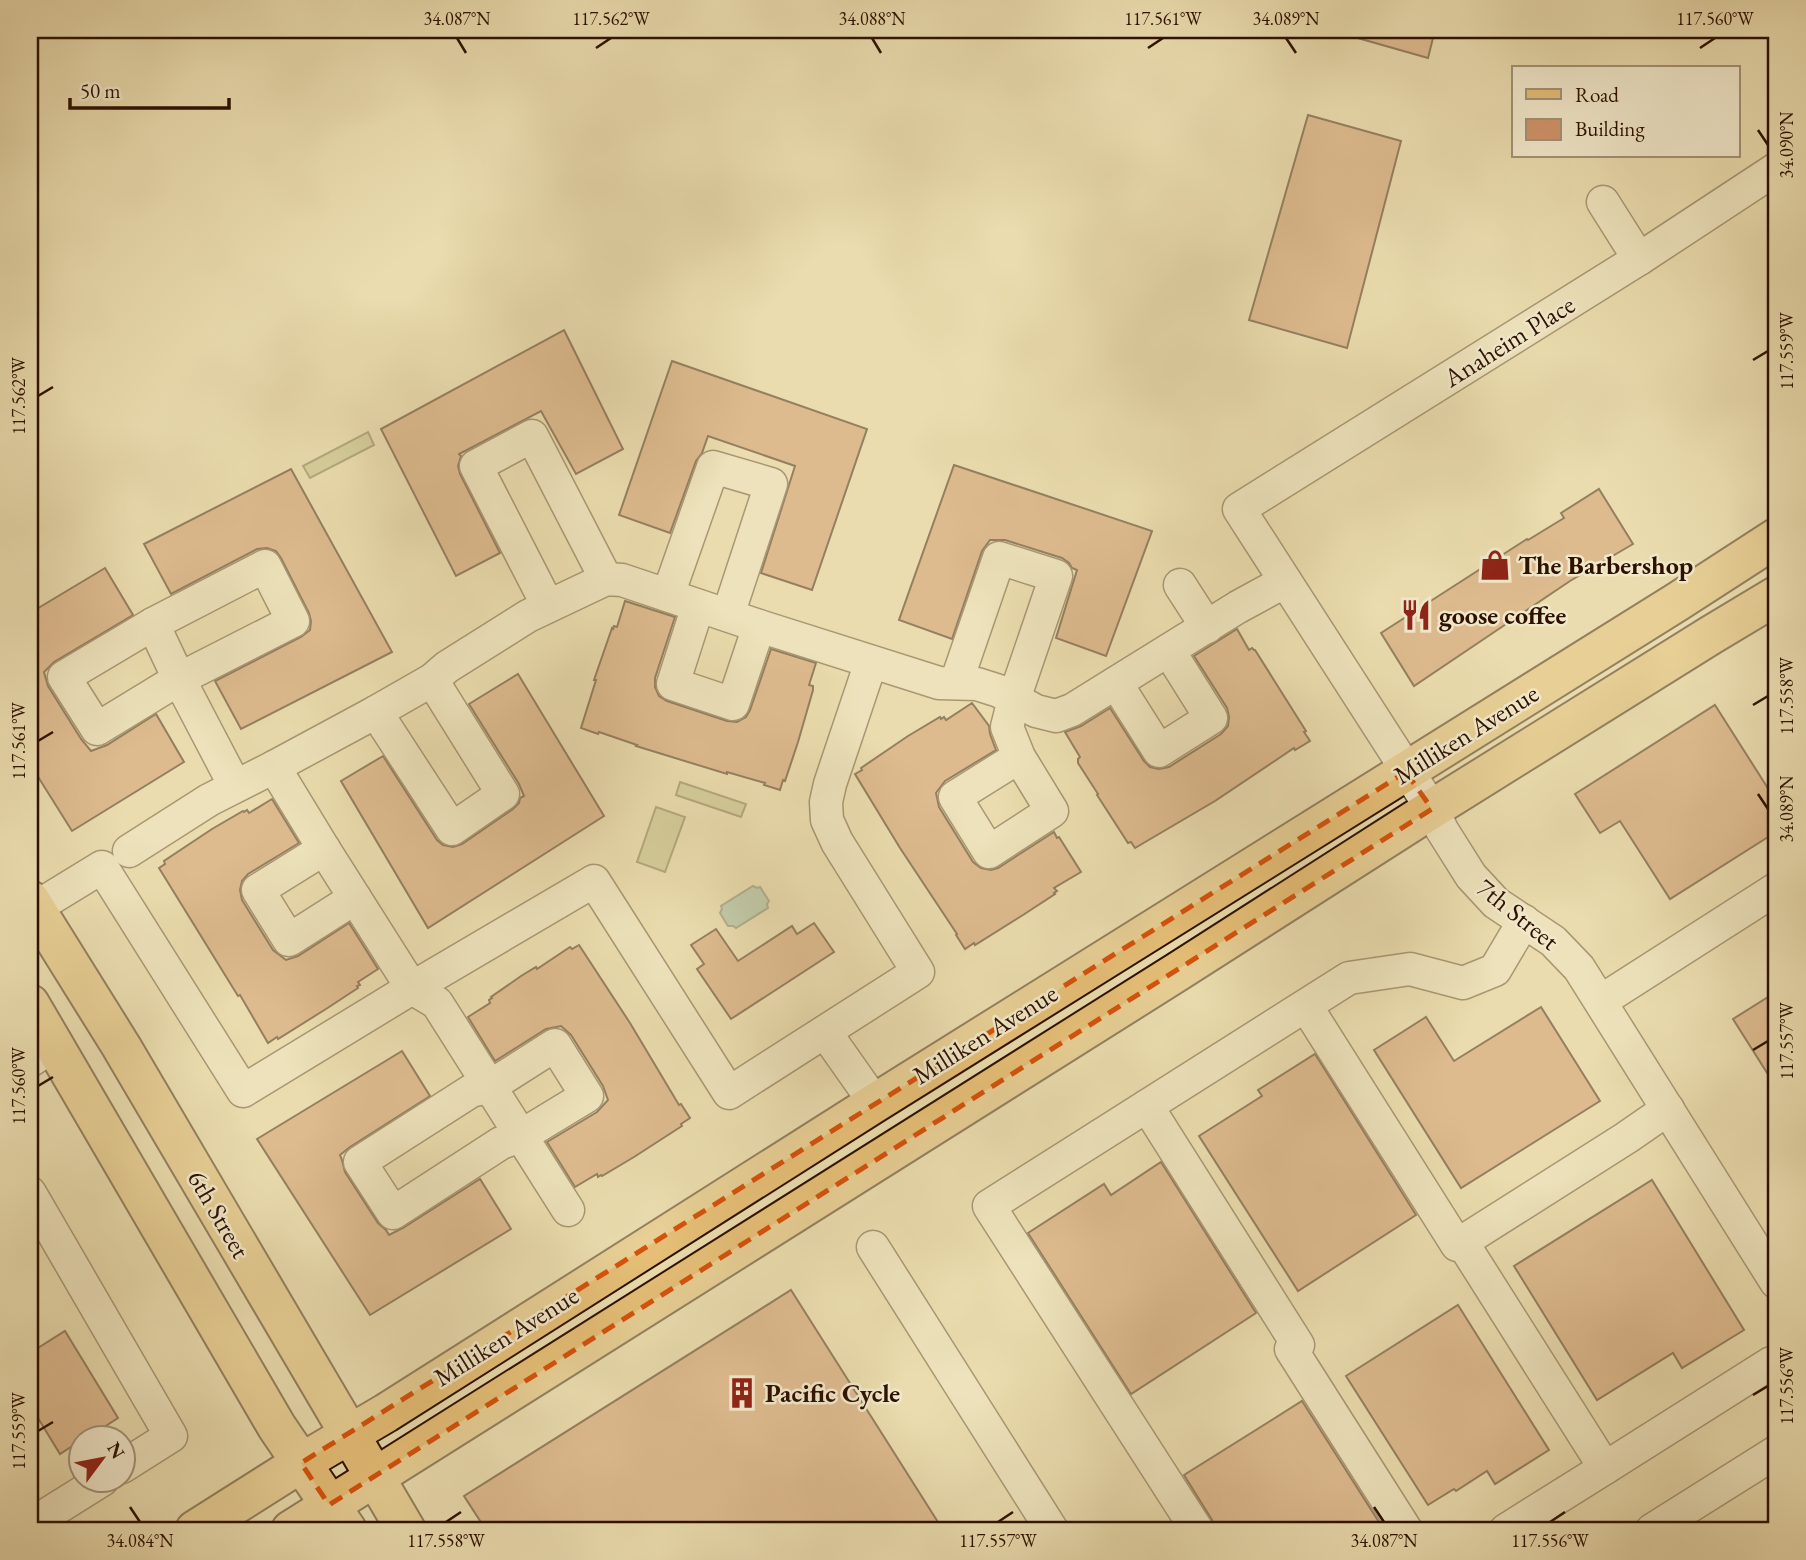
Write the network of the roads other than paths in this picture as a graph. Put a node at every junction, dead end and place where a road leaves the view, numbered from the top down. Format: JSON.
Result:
{"nodes":[{"id":1,"x":1776,"y":169,"type":"edge"},
{"id":2,"x":1603,"y":202,"type":"dead end"},
{"id":3,"x":1639,"y":259,"type":"junction"},
{"id":4,"x":1239,"y":509,"type":"joint"},
{"id":5,"x":1776,"y":538,"type":"edge"},
{"id":6,"x":606,"y":579,"type":"junction"},
{"id":7,"x":1284,"y":582,"type":"junction"},
{"id":8,"x":1180,"y":585,"type":"dead end"},
{"id":9,"x":668,"y":595,"type":"junction"},
{"id":10,"x":1776,"y":596,"type":"edge"},
{"id":11,"x":548,"y":606,"type":"junction"},
{"id":12,"x":698,"y":606,"type":"junction"},
{"id":13,"x":728,"y":615,"type":"junction"},
{"id":14,"x":153,"y":624,"type":"junction"},
{"id":15,"x":759,"y":626,"type":"junction"},
{"id":16,"x":1207,"y":627,"type":"junction"},
{"id":17,"x":1168,"y":651,"type":"junction"},
{"id":18,"x":871,"y":662,"type":"junction"},
{"id":19,"x":179,"y":679,"type":"junction"},
{"id":20,"x":432,"y":680,"type":"junction"},
{"id":21,"x":956,"y":682,"type":"junction"},
{"id":22,"x":1116,"y":683,"type":"junction"},
{"id":23,"x":1013,"y":699,"type":"junction"},
{"id":24,"x":376,"y":712,"type":"junction"},
{"id":25,"x":1019,"y":757,"type":"dead end"},
{"id":26,"x":274,"y":767,"type":"junction"},
{"id":27,"x":1406,"y":772,"type":"junction"},
{"id":28,"x":235,"y":786,"type":"junction"},
{"id":29,"x":1432,"y":809,"type":"junction"},
{"id":30,"x":324,"y":849,"type":"junction"},
{"id":31,"x":129,"y":851,"type":"dead end"},
{"id":32,"x":1776,"y":889,"type":"edge"},
{"id":33,"x":355,"y":898,"type":"junction"},
{"id":34,"x":32,"y":904,"type":"edge"},
{"id":35,"x":1524,"y":921,"type":"junction"},
{"id":36,"x":412,"y":988,"type":"junction"},
{"id":37,"x":1601,"y":1001,"type":"junction"},
{"id":38,"x":30,"y":1004,"type":"edge"},
{"id":39,"x":1306,"y":1006,"type":"junction"},
{"id":40,"x":825,"y":1032,"type":"junction"},
{"id":41,"x":42,"y":1053,"type":"edge"},
{"id":42,"x":489,"y":1087,"type":"junction"},
{"id":43,"x":875,"y":1103,"type":"junction"},
{"id":44,"x":1147,"y":1106,"type":"junction"},
{"id":45,"x":1668,"y":1109,"type":"junction"},
{"id":46,"x":521,"y":1136,"type":"junction"},
{"id":47,"x":30,"y":1193,"type":"edge"},
{"id":48,"x":568,"y":1210,"type":"dead end"},
{"id":49,"x":1457,"y":1245,"type":"dead end"},
{"id":50,"x":873,"y":1247,"type":"dead end"},
{"id":51,"x":1776,"y":1282,"type":"edge"},
{"id":52,"x":1771,"y":1363,"type":"dead end"},
{"id":53,"x":349,"y":1434,"type":"junction"},
{"id":54,"x":1776,"y":1452,"type":"edge"},
{"id":55,"x":136,"y":1458,"type":"edge"},
{"id":56,"x":301,"y":1463,"type":"junction"},
{"id":57,"x":1605,"y":1468,"type":"junction"},
{"id":58,"x":374,"y":1477,"type":"junction"},
{"id":59,"x":79,"y":1494,"type":"edge"},
{"id":60,"x":338,"y":1518,"type":"edge"},
{"id":61,"x":30,"y":1525,"type":"edge"},
{"id":62,"x":195,"y":1530,"type":"edge"},
{"id":63,"x":291,"y":1530,"type":"edge"},
{"id":64,"x":406,"y":1530,"type":"edge"},
{"id":65,"x":1052,"y":1530,"type":"edge"},
{"id":66,"x":1196,"y":1530,"type":"edge"},
{"id":67,"x":1406,"y":1530,"type":"edge"},
{"id":68,"x":1506,"y":1530,"type":"edge"},
{"id":69,"x":1653,"y":1530,"type":"edge"}],
"edges":[{"from":1,"to":3,"type":"street","name":"Anaheim Place"},
{"from":2,"to":3,"type":"street"},
{"from":3,"to":4,"type":"street","name":"Anaheim Place"},
{"from":4,"to":7,"type":"street","name":"7th Street"},
{"from":5,"to":27,"type":"main road","name":"Milliken Avenue"},
{"from":6,"to":9,"type":"street"},
{"from":6,"to":11,"type":"street"},
{"from":6,"to":11,"type":"street"},
{"from":7,"to":16,"type":"street"},
{"from":7,"to":27,"type":"street","name":"7th Street"},
{"from":8,"to":16,"type":"street"},
{"from":9,"to":12,"type":"street"},
{"from":9,"to":13,"type":"street"},
{"from":10,"to":29,"type":"main road","name":"Milliken Avenue"},
{"from":11,"to":20,"type":"street"},
{"from":12,"to":13,"type":"street"},
{"from":12,"to":15,"type":"street"},
{"from":13,"to":15,"type":"street"},
{"from":14,"to":19,"type":"street"},
{"from":14,"to":19,"type":"street"},
{"from":14,"to":19,"type":"street"},
{"from":15,"to":18,"type":"street"},
{"from":16,"to":17,"type":"street"},
{"from":17,"to":22,"type":"street"},
{"from":17,"to":22,"type":"street"},
{"from":18,"to":21,"type":"street"},
{"from":18,"to":40,"type":"street"},
{"from":19,"to":28,"type":"street"},
{"from":20,"to":24,"type":"street"},
{"from":20,"to":24,"type":"street"},
{"from":21,"to":23,"type":"street"},
{"from":21,"to":23,"type":"street"},
{"from":22,"to":23,"type":"street"},
{"from":23,"to":25,"type":"street"},
{"from":24,"to":26,"type":"street"},
{"from":26,"to":28,"type":"street"},
{"from":26,"to":30,"type":"street"},
{"from":27,"to":29,"type":"street","name":"7th Street"},
{"from":27,"to":43,"type":"main road","name":"Milliken Avenue"},
{"from":28,"to":31,"type":"street"},
{"from":29,"to":35,"type":"street","name":"7th Street"},
{"from":29,"to":58,"type":"main road","name":"Milliken Avenue"},
{"from":30,"to":33,"type":"street"},
{"from":30,"to":33,"type":"street"},
{"from":32,"to":37,"type":"street"},
{"from":33,"to":36,"type":"street"},
{"from":34,"to":36,"type":"street"},
{"from":34,"to":53,"type":"main road","name":"6th Street"},
{"from":35,"to":37,"type":"street","name":"7th Street"},
{"from":35,"to":39,"type":"street"},
{"from":36,"to":40,"type":"street"},
{"from":36,"to":42,"type":"street"},
{"from":37,"to":45,"type":"street","name":"7th Street"},
{"from":38,"to":41,"type":"main road"},
{"from":39,"to":44,"type":"street"},
{"from":39,"to":49,"type":"street"},
{"from":40,"to":43,"type":"street"},
{"from":41,"to":56,"type":"main road"},
{"from":42,"to":46,"type":"street"},
{"from":42,"to":46,"type":"street"},
{"from":42,"to":46,"type":"street"},
{"from":43,"to":53,"type":"main road","name":"Milliken Avenue"},
{"from":44,"to":66,"type":"street"},
{"from":44,"to":67,"type":"street"},
{"from":45,"to":51,"type":"street","name":"7th Street"},
{"from":45,"to":57,"type":"street"},
{"from":46,"to":48,"type":"street"},
{"from":47,"to":55,"type":"street"},
{"from":50,"to":65,"type":"street"},
{"from":52,"to":57,"type":"street"},
{"from":53,"to":56,"type":"main road","name":"Milliken Avenue"},
{"from":53,"to":58,"type":"main road","name":"6th Street"},
{"from":54,"to":69,"type":"street"},
{"from":56,"to":60,"type":"main road"},
{"from":56,"to":62,"type":"main road","name":"Milliken Avenue"},
{"from":57,"to":68,"type":"street"},
{"from":58,"to":60,"type":"main road","name":"Milliken Avenue"},
{"from":58,"to":64,"type":"main road","name":"6th Street"},
{"from":59,"to":61,"type":"street"},
{"from":60,"to":63,"type":"main road","name":"Milliken Avenue"}]}
